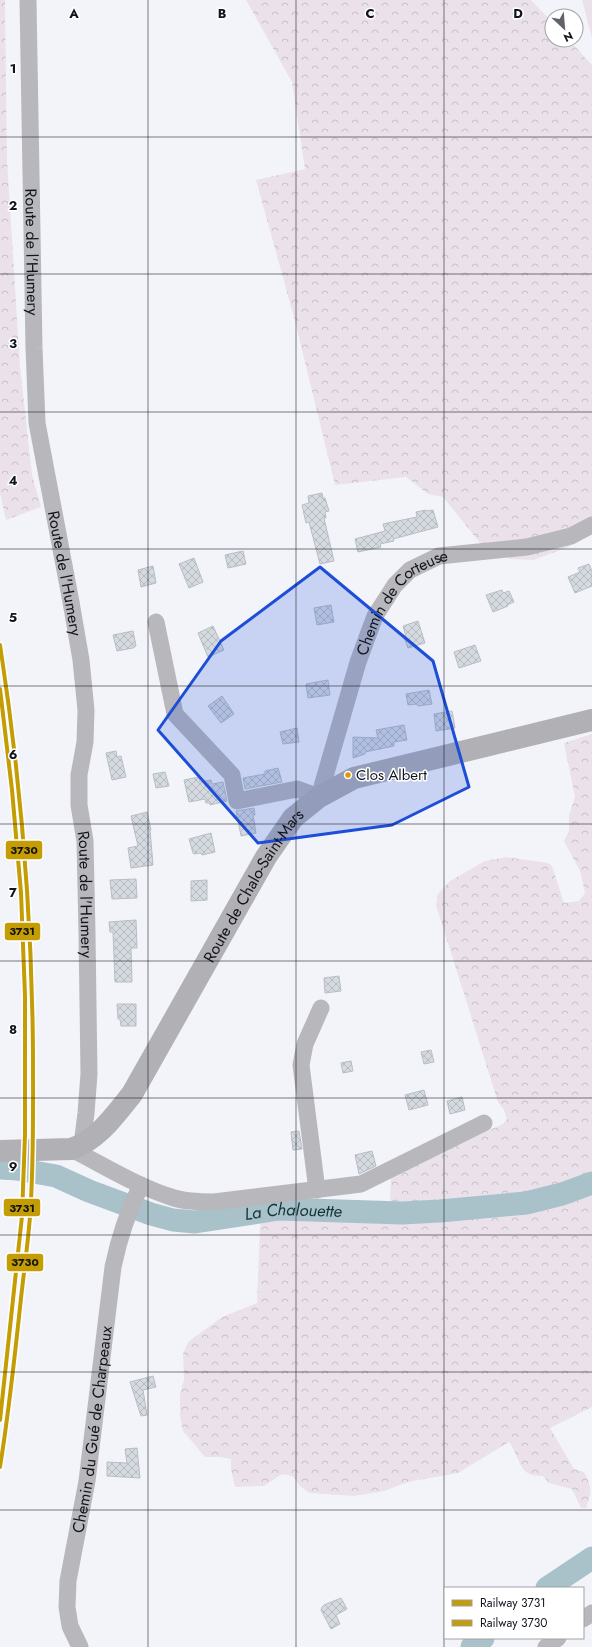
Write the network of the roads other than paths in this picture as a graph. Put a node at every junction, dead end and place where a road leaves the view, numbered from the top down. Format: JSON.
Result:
{"nodes":[{"id":1,"x":28,"y":0,"type":"edge"},
{"id":2,"x":592,"y":525,"type":"edge"},
{"id":3,"x":156,"y":622,"type":"dead end"},
{"id":4,"x":592,"y":720,"type":"edge"},
{"id":5,"x":319,"y":797,"type":"junction"},
{"id":6,"x":321,"y":1008,"type":"dead end"},
{"id":7,"x":484,"y":1123,"type":"dead end"},
{"id":8,"x":77,"y":1147,"type":"junction"},
{"id":9,"x":0,"y":1152,"type":"edge"},
{"id":10,"x":141,"y":1185,"type":"junction"},
{"id":11,"x":317,"y":1190,"type":"junction"},
{"id":12,"x":557,"y":1639,"type":"edge"},
{"id":13,"x":80,"y":1647,"type":"edge"},
{"id":14,"x":546,"y":1647,"type":"edge"}],
"edges":[{"from":1,"to":8,"type":"street","name":"Route de l'Humery"},
{"from":2,"to":5,"type":"street","name":"Chemin de Corteuse"},
{"from":3,"to":5,"type":"street"},
{"from":4,"to":5,"type":"main road","name":"Route de Chalo-Saint-Mars"},
{"from":5,"to":8,"type":"main road","name":"Route de Chalo-Saint-Mars"},
{"from":6,"to":11,"type":"street"},
{"from":7,"to":11,"type":"street"},
{"from":8,"to":9,"type":"main road"},
{"from":8,"to":10,"type":"street"},
{"from":10,"to":11,"type":"street"},
{"from":10,"to":13,"type":"street","name":"Chemin du Gué de Charpeaux"},
{"from":12,"to":14,"type":"street"}]}
